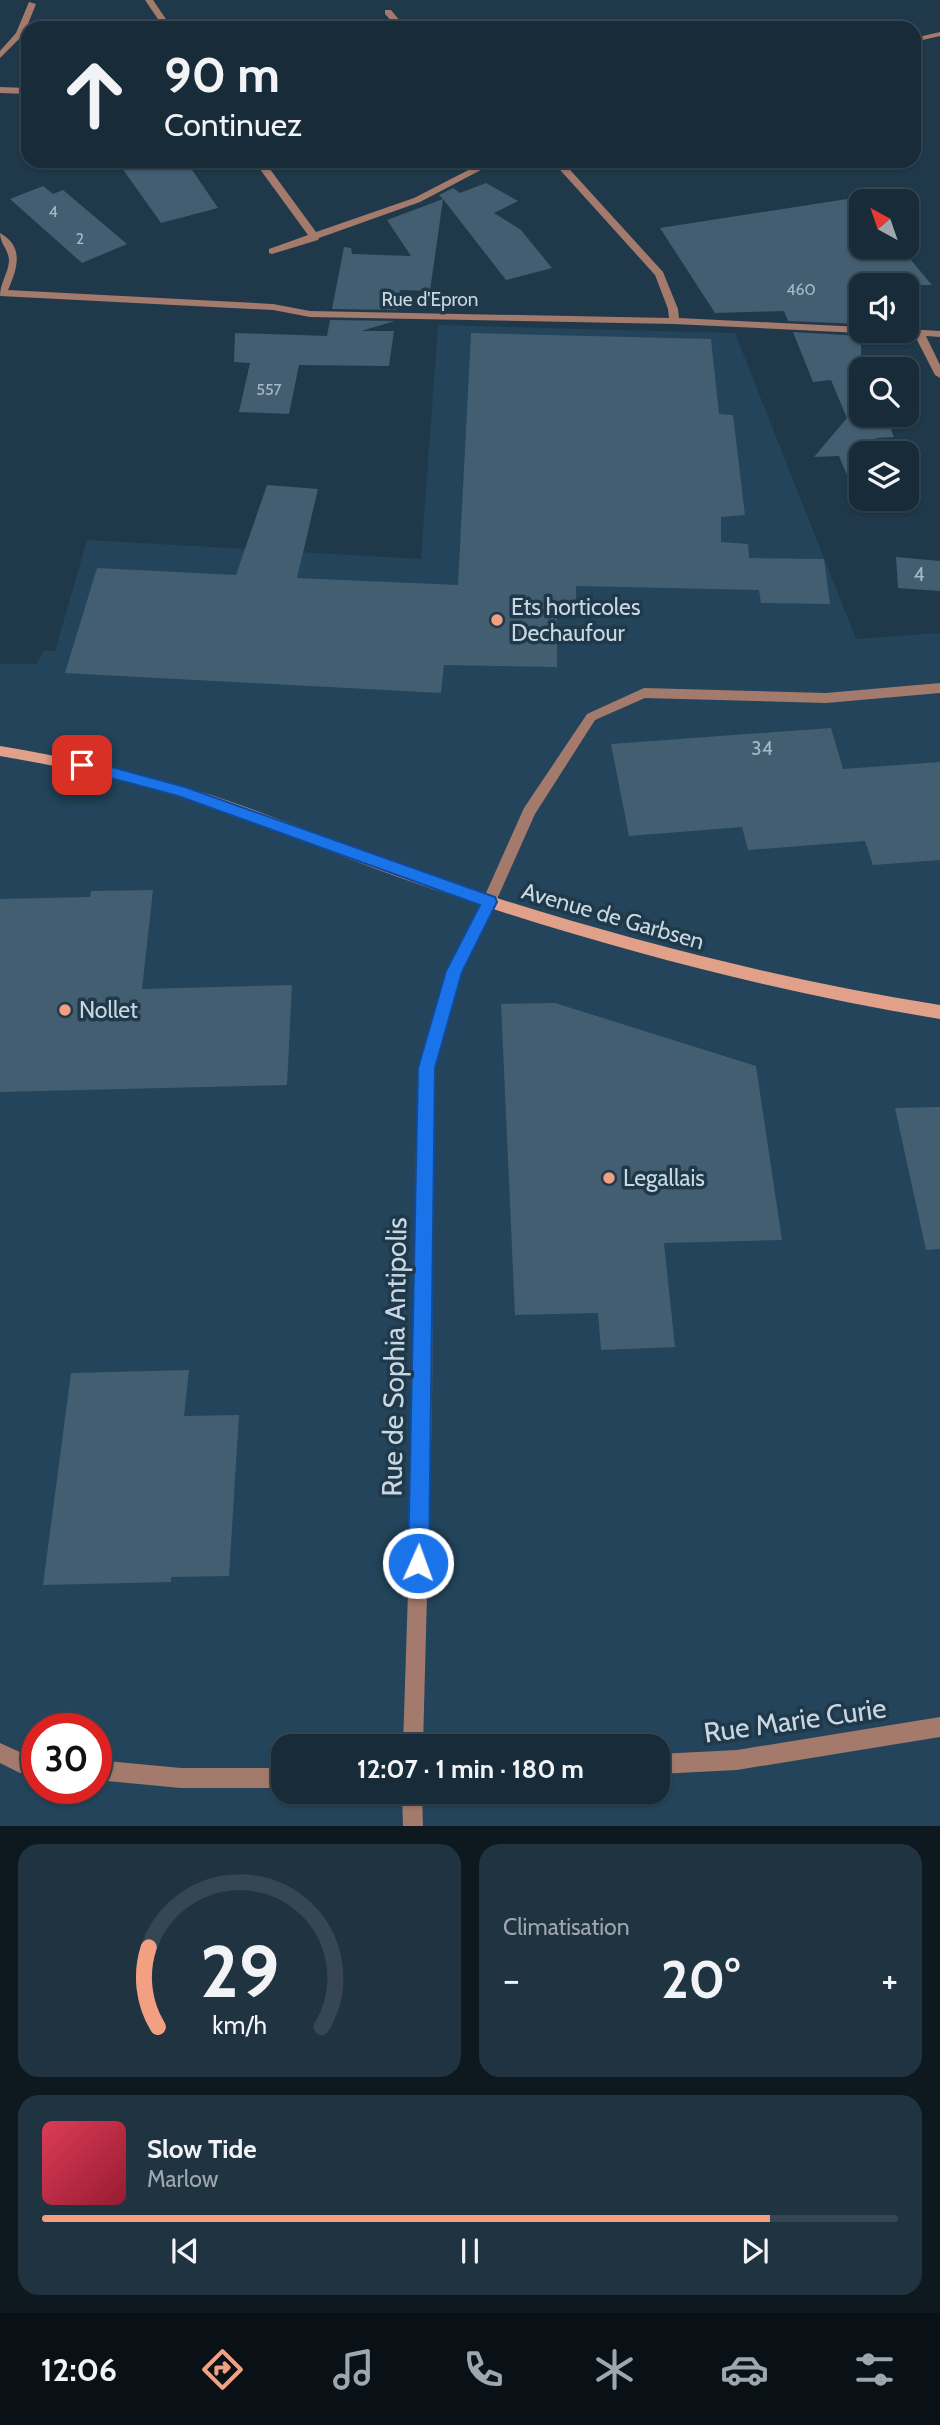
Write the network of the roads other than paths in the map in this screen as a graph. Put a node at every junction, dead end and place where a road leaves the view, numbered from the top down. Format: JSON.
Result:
{"nodes":[{"id":1,"x":149,"y":0,"type":"edge"},
{"id":2,"x":32,"y":4,"type":"dead end"},
{"id":3,"x":388,"y":12,"type":"dead end"},
{"id":4,"x":25,"y":21,"type":"edge"},
{"id":5,"x":163,"y":21,"type":"edge"},
{"id":6,"x":396,"y":21,"type":"edge"},
{"id":7,"x":21,"y":32,"type":"edge"},
{"id":8,"x":940,"y":34,"type":"edge"},
{"id":9,"x":921,"y":38,"type":"edge"},
{"id":10,"x":0,"y":56,"type":"edge"},
{"id":11,"x":0,"y":90,"type":"edge"},
{"id":12,"x":21,"y":91,"type":"edge"},
{"id":13,"x":264,"y":168,"type":"edge"},
{"id":14,"x":479,"y":168,"type":"edge"},
{"id":15,"x":563,"y":168,"type":"edge"},
{"id":16,"x":0,"y":236,"type":"edge"},
{"id":17,"x":315,"y":238,"type":"junction"},
{"id":18,"x":272,"y":251,"type":"dead end"},
{"id":19,"x":1,"y":293,"type":"edge"},
{"id":20,"x":674,"y":321,"type":"junction"},
{"id":21,"x":849,"y":329,"type":"edge"},
{"id":22,"x":919,"y":333,"type":"joint"},
{"id":23,"x":940,"y":334,"type":"edge"},
{"id":24,"x":940,"y":375,"type":"edge"},
{"id":25,"x":940,"y":688,"type":"edge"},
{"id":26,"x":0,"y":751,"type":"edge"},
{"id":27,"x":489,"y":902,"type":"junction"},
{"id":28,"x":940,"y":1012,"type":"edge"},
{"id":29,"x":940,"y":1727,"type":"edge"},
{"id":30,"x":413,"y":1734,"type":"edge"},
{"id":31,"x":0,"y":1753,"type":"edge"},
{"id":32,"x":21,"y":1763,"type":"edge"},
{"id":33,"x":670,"y":1763,"type":"edge"},
{"id":34,"x":112,"y":1772,"type":"edge"},
{"id":35,"x":271,"y":1778,"type":"edge"},
{"id":36,"x":412,"y":1804,"type":"edge"},
{"id":37,"x":413,"y":1826,"type":"edge"}],
"edges":[{"from":1,"to":5,"type":"street"},
{"from":2,"to":4,"type":"street"},
{"from":3,"to":6,"type":"street"},
{"from":7,"to":10,"type":"street"},
{"from":8,"to":9,"type":"street"},
{"from":11,"to":12,"type":"street"},
{"from":13,"to":17,"type":"street"},
{"from":14,"to":17,"type":"street"},
{"from":15,"to":20,"type":"street"},
{"from":16,"to":19,"type":"street"},
{"from":17,"to":18,"type":"street"},
{"from":19,"to":20,"type":"street","name":"Rue d'Epron"},
{"from":20,"to":21,"type":"street","name":"Rue d'Epron"},
{"from":22,"to":23,"type":"street"},
{"from":22,"to":24,"type":"street"},
{"from":25,"to":27,"type":"street","name":"Rue de Sophia Antipolis"},
{"from":26,"to":27,"type":"main road","name":"Avenue de Garbsen"},
{"from":27,"to":28,"type":"main road","name":"Avenue de Garbsen"},
{"from":27,"to":30,"type":"street","name":"Rue de Sophia Antipolis"},
{"from":29,"to":33,"type":"street","name":"Rue Marie Curie"},
{"from":31,"to":32,"type":"street"},
{"from":34,"to":35,"type":"street"},
{"from":36,"to":37,"type":"street"}]}
